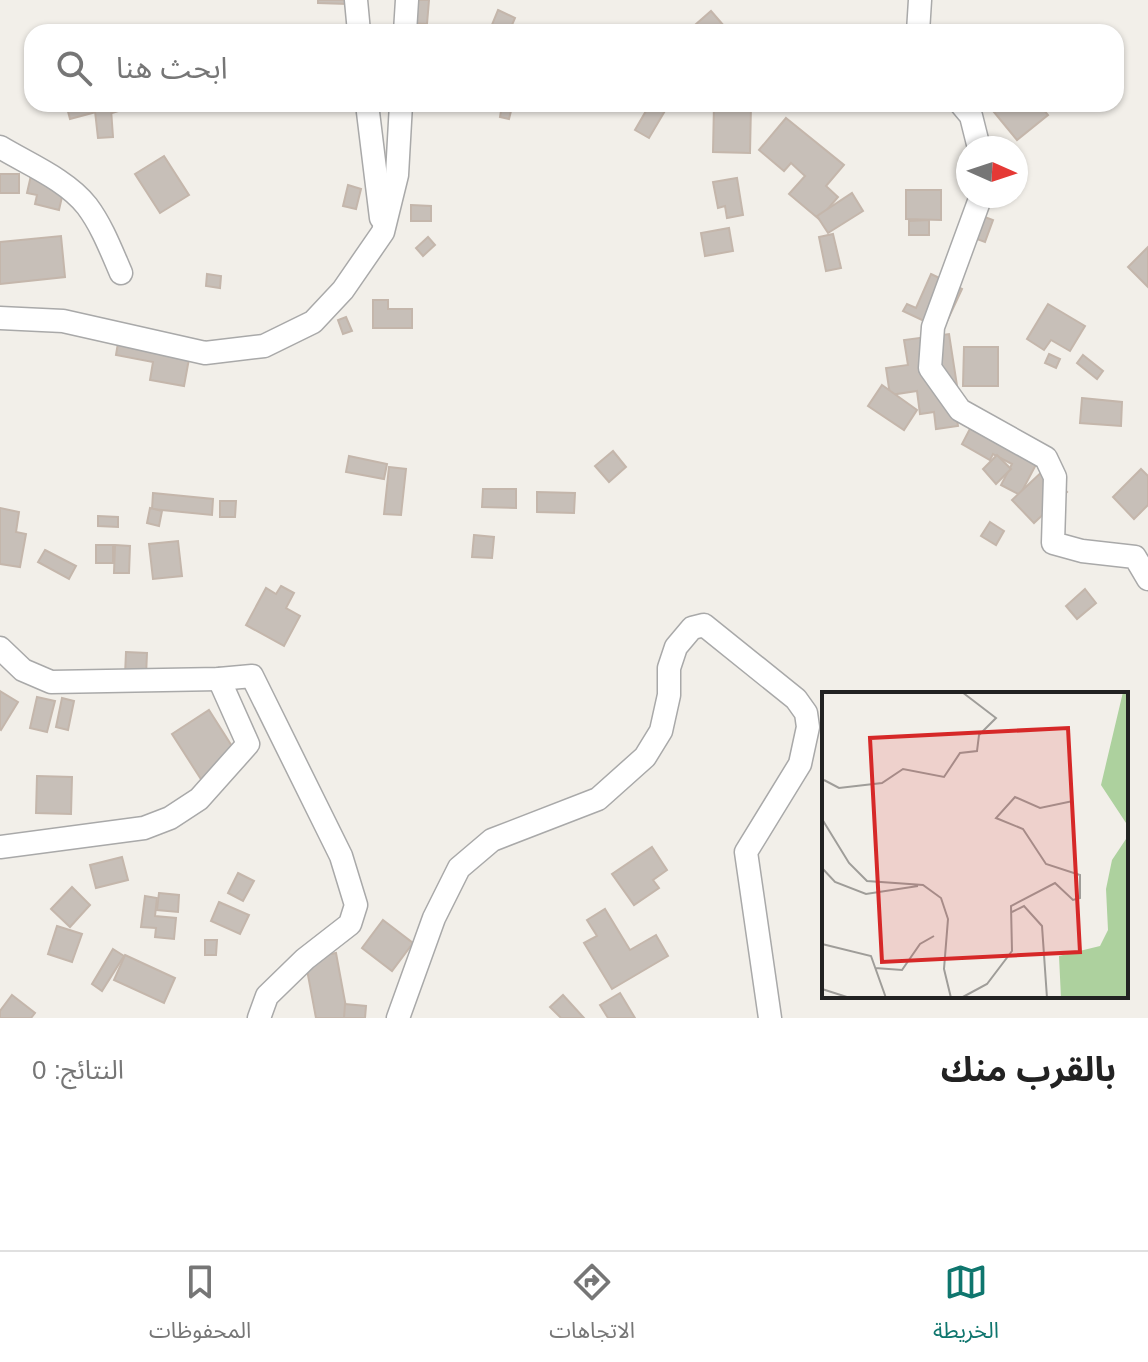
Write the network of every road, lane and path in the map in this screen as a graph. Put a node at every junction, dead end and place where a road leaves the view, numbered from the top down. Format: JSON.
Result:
{"nodes":[{"id":1,"x":356,"y":0,"type":"edge"},
{"id":2,"x":407,"y":0,"type":"edge"},
{"id":3,"x":920,"y":0,"type":"edge"},
{"id":4,"x":358,"y":24,"type":"edge"},
{"id":5,"x":406,"y":24,"type":"edge"},
{"id":6,"x":918,"y":24,"type":"edge"},
{"id":7,"x":368,"y":112,"type":"edge"},
{"id":8,"x":401,"y":112,"type":"edge"},
{"id":9,"x":968,"y":112,"type":"edge"},
{"id":10,"x":976,"y":136,"type":"edge"},
{"id":11,"x":0,"y":147,"type":"edge"},
{"id":12,"x":977,"y":208,"type":"edge"},
{"id":13,"x":383,"y":232,"type":"junction"},
{"id":14,"x":121,"y":273,"type":"dead end"},
{"id":15,"x":0,"y":318,"type":"edge"},
{"id":16,"x":1148,"y":579,"type":"edge"},
{"id":17,"x":0,"y":648,"type":"edge"},
{"id":18,"x":219,"y":679,"type":"junction"},
{"id":19,"x":0,"y":847,"type":"edge"},
{"id":20,"x":259,"y":1018,"type":"edge"},
{"id":21,"x":398,"y":1018,"type":"edge"},
{"id":22,"x":770,"y":1018,"type":"edge"}],
"edges":[{"from":1,"to":4,"type":"street"},
{"from":2,"to":5,"type":"street"},
{"from":3,"to":6,"type":"street"},
{"from":7,"to":13,"type":"street"},
{"from":8,"to":13,"type":"street"},
{"from":9,"to":10,"type":"street"},
{"from":11,"to":14,"type":"street"},
{"from":12,"to":16,"type":"street"},
{"from":13,"to":15,"type":"street"},
{"from":17,"to":18,"type":"street"},
{"from":18,"to":19,"type":"street"},
{"from":18,"to":20,"type":"street"},
{"from":21,"to":22,"type":"street"}]}
